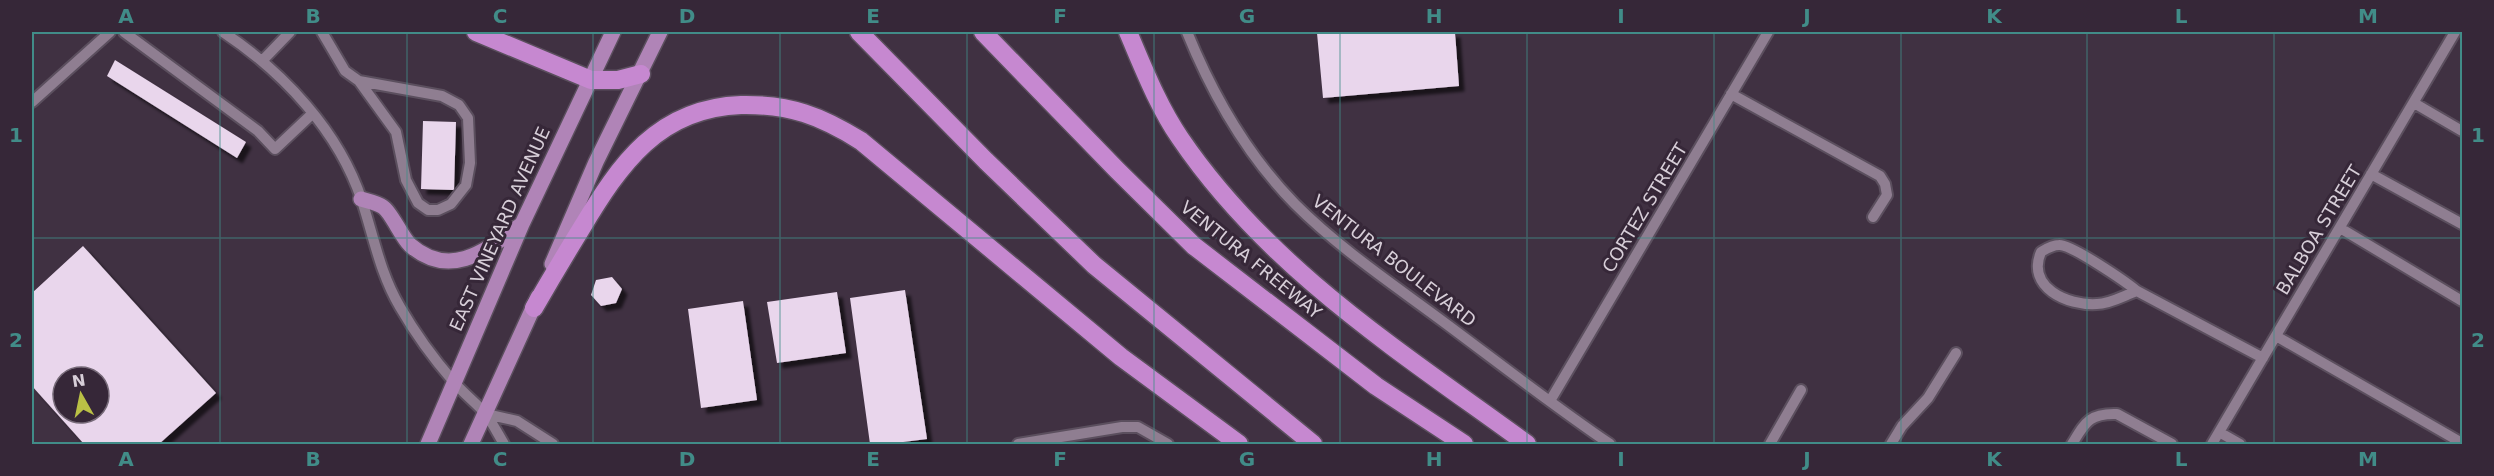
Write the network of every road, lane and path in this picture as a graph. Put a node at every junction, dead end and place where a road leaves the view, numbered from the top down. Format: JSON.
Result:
{"nodes":[{"id":1,"x":110,"y":32,"type":"edge"},
{"id":2,"x":124,"y":32,"type":"edge"},
{"id":3,"x":223,"y":32,"type":"edge"},
{"id":4,"x":291,"y":32,"type":"edge"},
{"id":5,"x":322,"y":32,"type":"edge"},
{"id":6,"x":476,"y":32,"type":"edge"},
{"id":7,"x":613,"y":32,"type":"edge"},
{"id":8,"x":660,"y":32,"type":"edge"},
{"id":9,"x":859,"y":32,"type":"edge"},
{"id":10,"x":983,"y":32,"type":"edge"},
{"id":11,"x":1128,"y":32,"type":"edge"},
{"id":12,"x":1187,"y":32,"type":"edge"},
{"id":13,"x":1768,"y":32,"type":"edge"},
{"id":14,"x":2455,"y":32,"type":"edge"},
{"id":15,"x":263,"y":60,"type":"junction"},
{"id":16,"x":641,"y":74,"type":"junction"},
{"id":17,"x":591,"y":80,"type":"junction"},
{"id":18,"x":359,"y":81,"type":"junction"},
{"id":19,"x":1731,"y":94,"type":"junction"},
{"id":20,"x":32,"y":102,"type":"edge"},
{"id":21,"x":2414,"y":103,"type":"junction"},
{"id":22,"x":312,"y":114,"type":"junction"},
{"id":23,"x":2463,"y":131,"type":"edge"},
{"id":24,"x":2371,"y":174,"type":"junction"},
{"id":25,"x":361,"y":199,"type":"junction"},
{"id":26,"x":1873,"y":217,"type":"dead end"},
{"id":27,"x":522,"y":224,"type":"junction"},
{"id":28,"x":2463,"y":224,"type":"edge"},
{"id":29,"x":2340,"y":228,"type":"junction"},
{"id":30,"x":2137,"y":291,"type":"junction"},
{"id":31,"x":2463,"y":301,"type":"edge"},
{"id":32,"x":534,"y":308,"type":"junction"},
{"id":33,"x":2276,"y":336,"type":"junction"},
{"id":34,"x":1956,"y":353,"type":"dead end"},
{"id":35,"x":2262,"y":358,"type":"junction"},
{"id":36,"x":453,"y":382,"type":"junction"},
{"id":37,"x":1801,"y":390,"type":"dead end"},
{"id":38,"x":1550,"y":401,"type":"junction"},
{"id":39,"x":483,"y":420,"type":"junction"},
{"id":40,"x":2219,"y":432,"type":"junction"},
{"id":41,"x":2463,"y":443,"type":"edge"},
{"id":42,"x":428,"y":444,"type":"edge"},
{"id":43,"x":471,"y":444,"type":"edge"},
{"id":44,"x":504,"y":444,"type":"edge"},
{"id":45,"x":552,"y":444,"type":"edge"},
{"id":46,"x":1018,"y":444,"type":"edge"},
{"id":47,"x":1168,"y":444,"type":"edge"},
{"id":48,"x":1239,"y":444,"type":"edge"},
{"id":49,"x":1313,"y":444,"type":"edge"},
{"id":50,"x":1464,"y":444,"type":"edge"},
{"id":51,"x":1527,"y":444,"type":"edge"},
{"id":52,"x":1610,"y":444,"type":"edge"},
{"id":53,"x":1770,"y":444,"type":"edge"},
{"id":54,"x":1891,"y":444,"type":"edge"},
{"id":55,"x":2072,"y":444,"type":"edge"},
{"id":56,"x":2172,"y":444,"type":"edge"},
{"id":57,"x":2212,"y":444,"type":"edge"},
{"id":58,"x":2240,"y":444,"type":"edge"}],
"edges":[{"from":1,"to":20,"type":"street"},
{"from":2,"to":22,"type":"street"},
{"from":3,"to":15,"type":"street"},
{"from":4,"to":15,"type":"street"},
{"from":5,"to":18,"type":"street"},
{"from":6,"to":17,"type":"highway"},
{"from":7,"to":17,"type":"main road","name":"EAST VINEYARD AVENUE"},
{"from":8,"to":16,"type":"main road"},
{"from":9,"to":49,"type":"highway"},
{"from":10,"to":50,"type":"highway","name":"VENTURA FREEWAY"},
{"from":11,"to":51,"type":"highway"},
{"from":12,"to":38,"type":"street","name":"VENTURA BOULEVARD"},
{"from":13,"to":19,"type":"street","name":"CORTEZ STREET"},
{"from":14,"to":21,"type":"street","name":"BALBOA STREET"},
{"from":15,"to":22,"type":"street"},
{"from":16,"to":17,"type":"highway"},
{"from":16,"to":32,"type":"main road"},
{"from":17,"to":27,"type":"main road","name":"EAST VINEYARD AVENUE"},
{"from":18,"to":18,"type":"street"},
{"from":19,"to":26,"type":"street"},
{"from":19,"to":38,"type":"street","name":"CORTEZ STREET"},
{"from":21,"to":23,"type":"street"},
{"from":21,"to":24,"type":"street","name":"BALBOA STREET"},
{"from":22,"to":25,"type":"street"},
{"from":24,"to":28,"type":"street"},
{"from":24,"to":29,"type":"street","name":"BALBOA STREET"},
{"from":25,"to":27,"type":"main road"},
{"from":25,"to":36,"type":"street"},
{"from":27,"to":36,"type":"main road","name":"EAST VINEYARD AVENUE"},
{"from":29,"to":31,"type":"street"},
{"from":29,"to":33,"type":"street","name":"BALBOA STREET"},
{"from":30,"to":30,"type":"street"},
{"from":30,"to":35,"type":"street"},
{"from":32,"to":39,"type":"main road"},
{"from":32,"to":48,"type":"highway"},
{"from":33,"to":35,"type":"street","name":"BALBOA STREET"},
{"from":33,"to":41,"type":"street"},
{"from":34,"to":54,"type":"street"},
{"from":35,"to":40,"type":"street","name":"BALBOA STREET"},
{"from":36,"to":39,"type":"street"},
{"from":36,"to":42,"type":"main road","name":"EAST VINEYARD AVENUE"},
{"from":37,"to":53,"type":"street"},
{"from":38,"to":52,"type":"street","name":"VENTURA BOULEVARD"},
{"from":39,"to":43,"type":"main road"},
{"from":39,"to":44,"type":"street"},
{"from":39,"to":45,"type":"street"},
{"from":40,"to":57,"type":"street","name":"BALBOA STREET"},
{"from":40,"to":58,"type":"street"},
{"from":46,"to":47,"type":"street"},
{"from":55,"to":56,"type":"street"}]}
